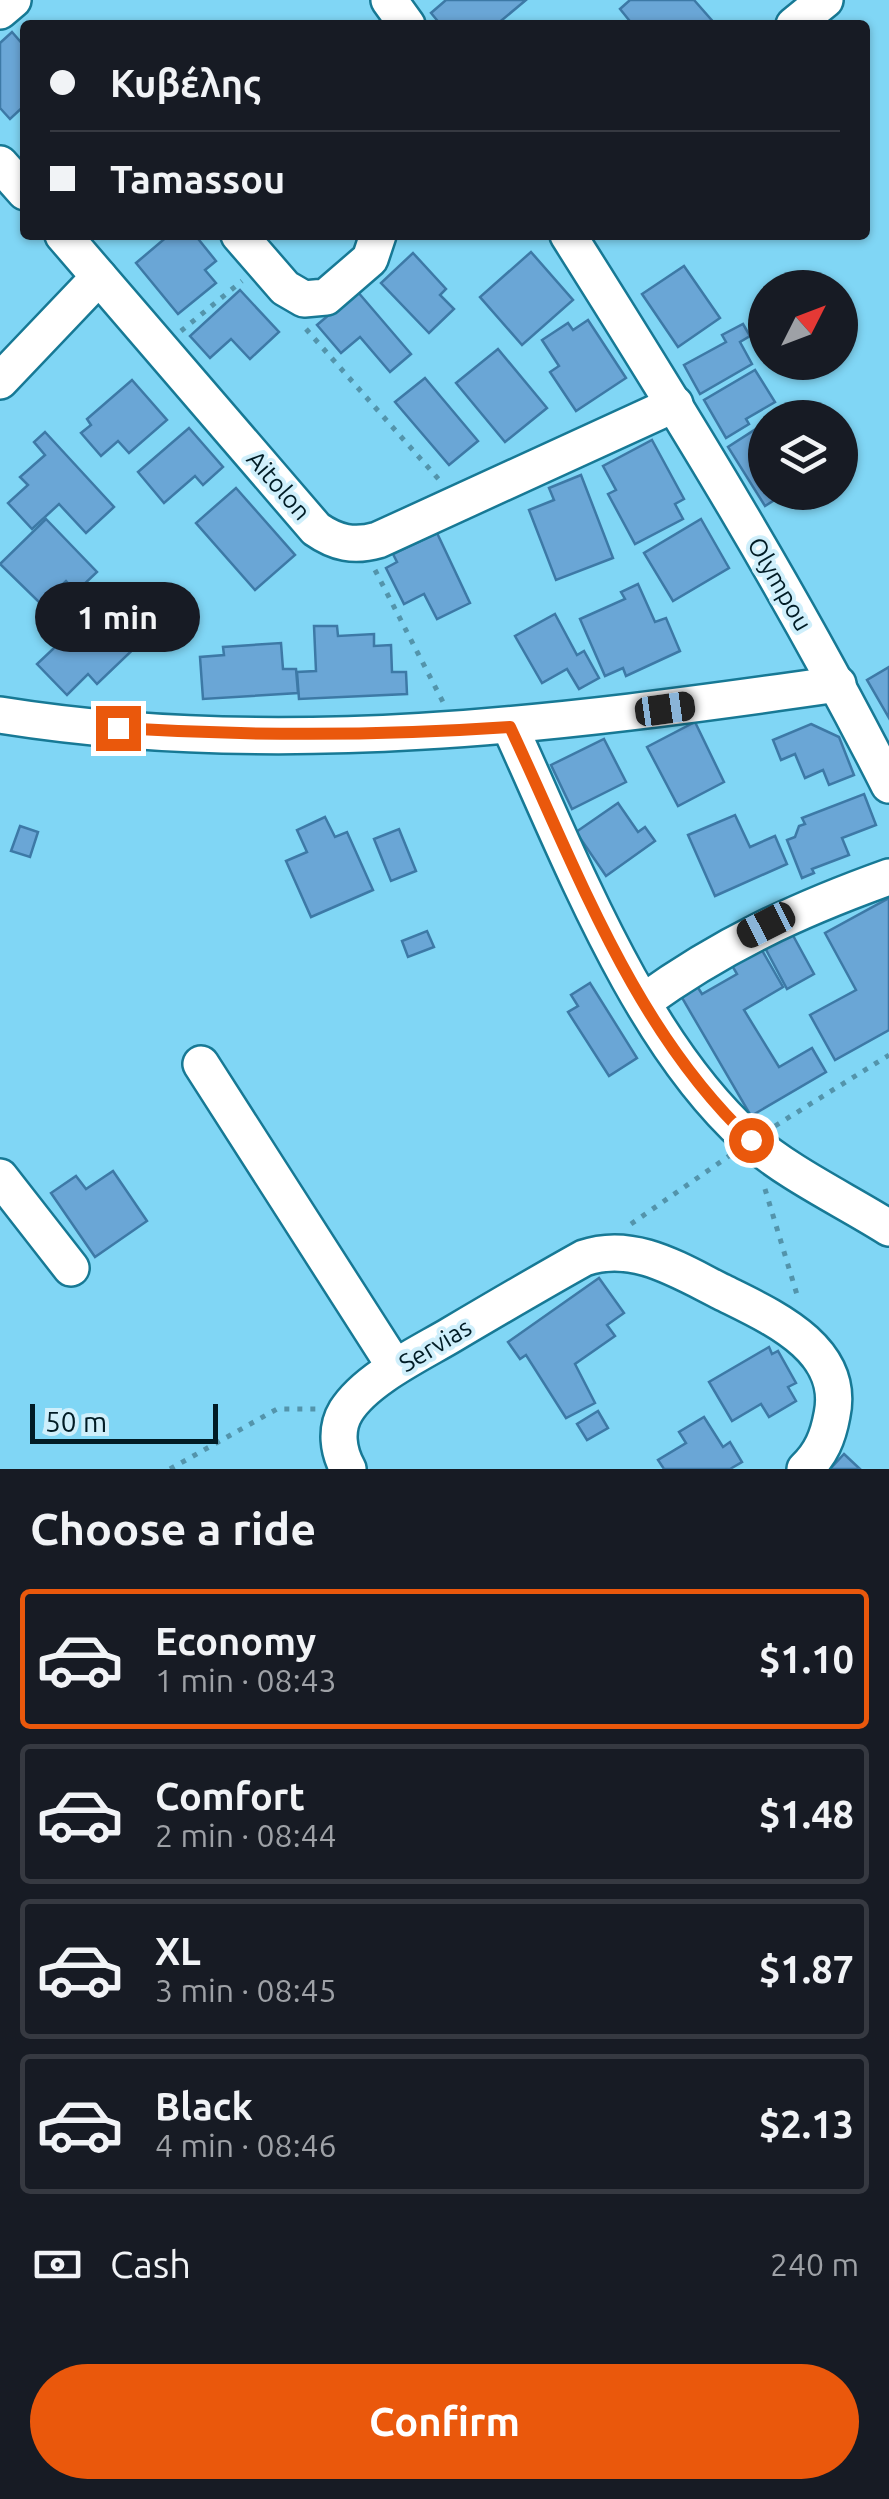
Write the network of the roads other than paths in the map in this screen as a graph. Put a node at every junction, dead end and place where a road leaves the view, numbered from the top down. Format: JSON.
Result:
{"nodes":[{"id":1,"x":13,"y":0,"type":"edge"},
{"id":2,"x":825,"y":0,"type":"edge"},
{"id":3,"x":0,"y":11,"type":"edge"},
{"id":4,"x":800,"y":20,"type":"edge"},
{"id":5,"x":0,"y":164,"type":"edge"},
{"id":6,"x":20,"y":186,"type":"edge"},
{"id":7,"x":67,"y":240,"type":"edge"},
{"id":8,"x":243,"y":240,"type":"edge"},
{"id":9,"x":376,"y":240,"type":"edge"},
{"id":10,"x":571,"y":240,"type":"edge"},
{"id":11,"x":99,"y":276,"type":"junction"},
{"id":12,"x":0,"y":381,"type":"edge"},
{"id":13,"x":675,"y":404,"type":"junction"},
{"id":14,"x":838,"y":684,"type":"junction"},
{"id":15,"x":0,"y":715,"type":"edge"},
{"id":16,"x":510,"y":727,"type":"junction"},
{"id":17,"x":889,"y":785,"type":"edge"},
{"id":18,"x":889,"y":878,"type":"edge"},
{"id":19,"x":643,"y":1002,"type":"junction"},
{"id":20,"x":201,"y":1064,"type":"dead end"},
{"id":21,"x":0,"y":1177,"type":"edge"},
{"id":22,"x":889,"y":1228,"type":"edge"},
{"id":23,"x":71,"y":1268,"type":"dead end"},
{"id":24,"x":396,"y":1368,"type":"junction"},
{"id":25,"x":348,"y":1469,"type":"edge"},
{"id":26,"x":805,"y":1469,"type":"edge"}],
"edges":[{"from":1,"to":3,"type":"street"},
{"from":2,"to":4,"type":"street"},
{"from":5,"to":6,"type":"street"},
{"from":7,"to":11,"type":"street","name":"Aitolon"},
{"from":8,"to":9,"type":"street"},
{"from":10,"to":13,"type":"street","name":"Olympou"},
{"from":11,"to":12,"type":"street"},
{"from":11,"to":13,"type":"street","name":"Aitolon"},
{"from":13,"to":14,"type":"street","name":"Olympou"},
{"from":14,"to":16,"type":"street"},
{"from":14,"to":17,"type":"street","name":"Olympou"},
{"from":15,"to":16,"type":"street"},
{"from":16,"to":19,"type":"street"},
{"from":18,"to":19,"type":"street"},
{"from":19,"to":22,"type":"street"},
{"from":20,"to":24,"type":"street"},
{"from":21,"to":23,"type":"street"},
{"from":24,"to":25,"type":"street","name":"Servias"},
{"from":24,"to":26,"type":"street","name":"Servias"}]}
